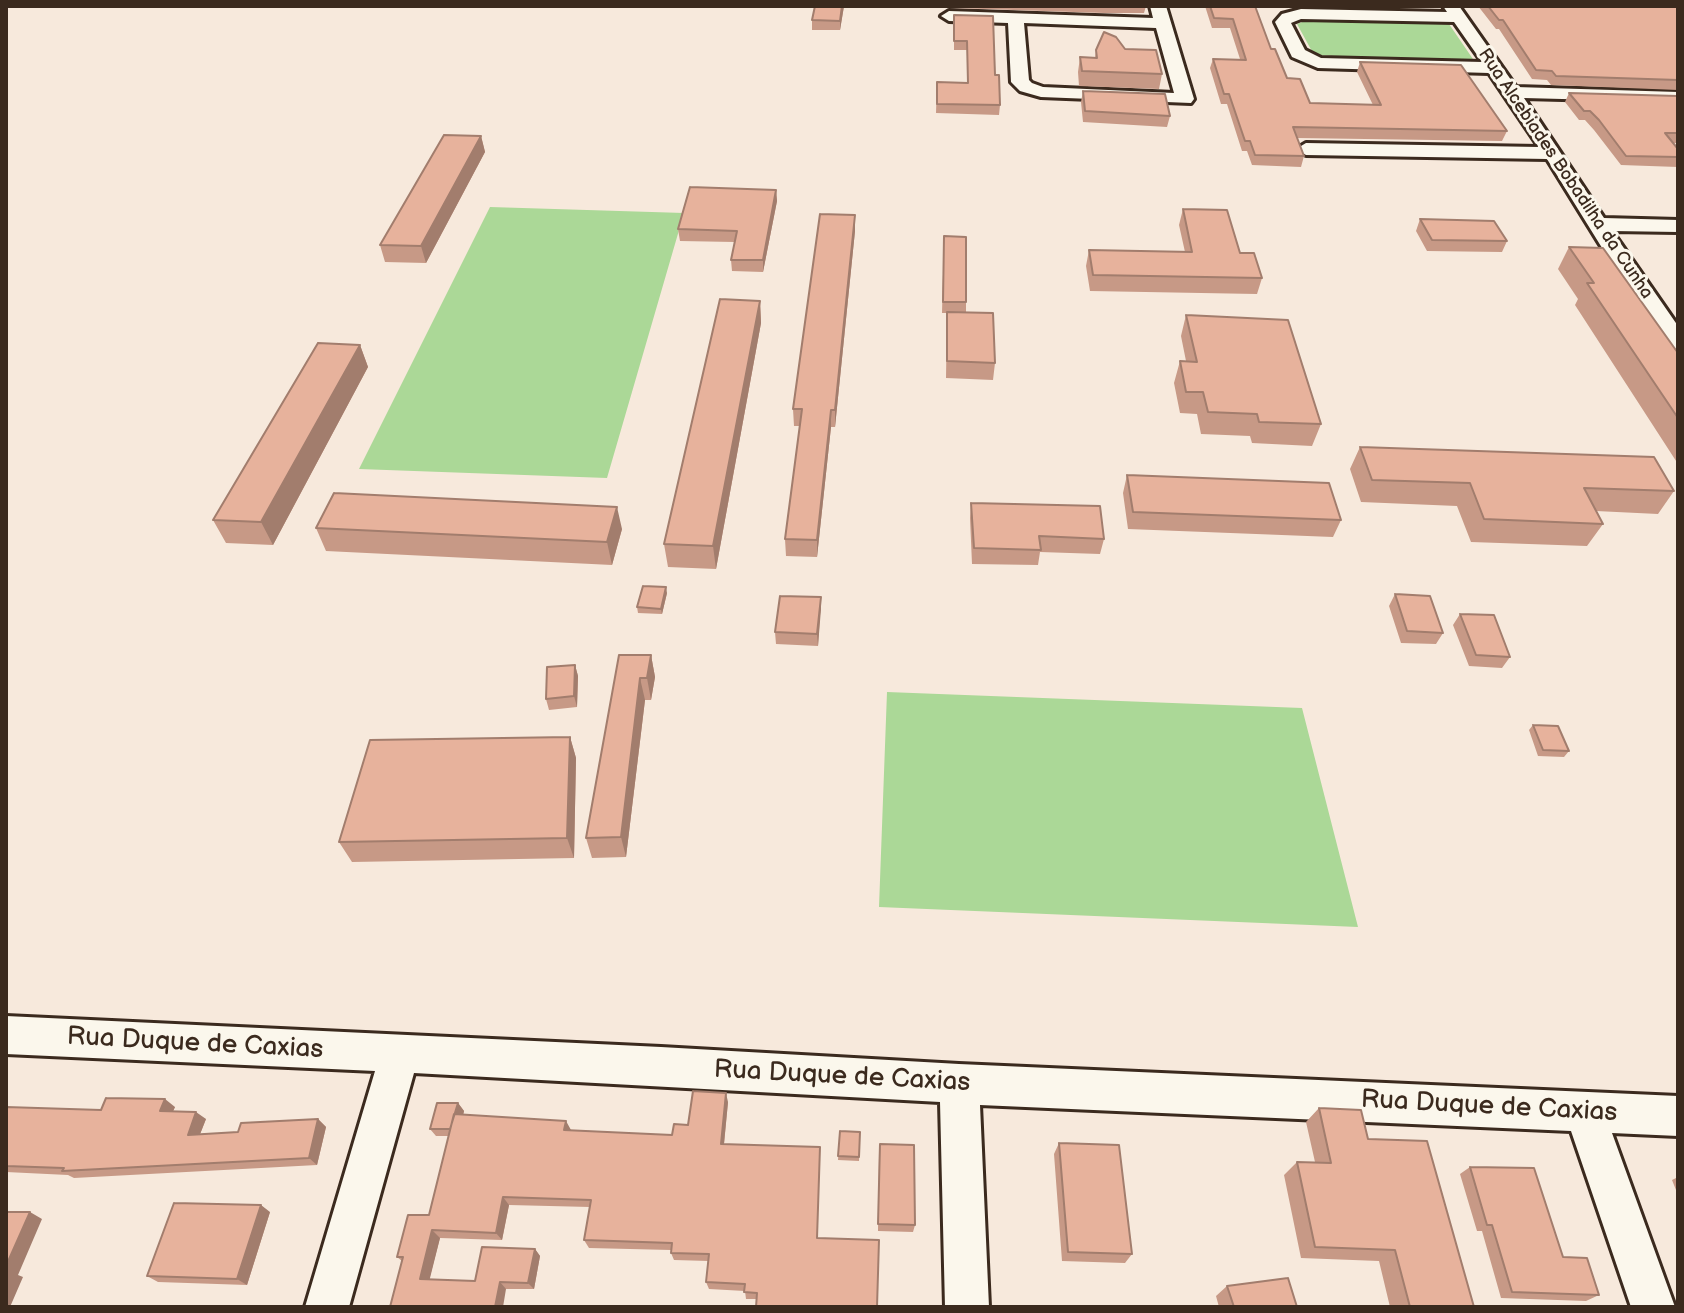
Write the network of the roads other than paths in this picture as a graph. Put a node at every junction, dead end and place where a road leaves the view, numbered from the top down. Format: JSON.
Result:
{"nodes":[{"id":1,"x":1455,"y":12,"type":"edge"},
{"id":2,"x":1161,"y":14,"type":"edge"},
{"id":3,"x":949,"y":16,"type":"dead end"},
{"id":4,"x":1016,"y":18,"type":"junction"},
{"id":5,"x":1495,"y":68,"type":"junction"},
{"id":6,"x":1510,"y":92,"type":"junction"},
{"id":7,"x":1678,"y":97,"type":"edge"},
{"id":8,"x":1306,"y":149,"type":"dead end"},
{"id":9,"x":1553,"y":153,"type":"junction"},
{"id":10,"x":1598,"y":224,"type":"junction"},
{"id":11,"x":1678,"y":226,"type":"edge"},
{"id":12,"x":1678,"y":343,"type":"edge"},
{"id":13,"x":6,"y":1035,"type":"edge"},
{"id":14,"x":400,"y":1054,"type":"junction"},
{"id":15,"x":959,"y":1084,"type":"junction"},
{"id":16,"x":1584,"y":1111,"type":"junction"},
{"id":17,"x":1678,"y":1116,"type":"edge"},
{"id":18,"x":327,"y":1307,"type":"edge"},
{"id":19,"x":967,"y":1307,"type":"edge"},
{"id":20,"x":1653,"y":1307,"type":"edge"}],
"edges":[{"from":1,"to":5,"type":"street","name":"Rua Alcebiades Bobadilha da Cunha"},
{"from":1,"to":5,"type":"street"},
{"from":2,"to":4,"type":"street"},
{"from":2,"to":4,"type":"street"},
{"from":3,"to":4,"type":"street"},
{"from":5,"to":6,"type":"street","name":"Rua Alcebiades Bobadilha da Cunha"},
{"from":6,"to":7,"type":"street"},
{"from":6,"to":9,"type":"street","name":"Rua Alcebiades Bobadilha da Cunha"},
{"from":8,"to":9,"type":"street"},
{"from":9,"to":10,"type":"street","name":"Rua Alcebiades Bobadilha da Cunha"},
{"from":10,"to":11,"type":"street"},
{"from":10,"to":12,"type":"street","name":"Rua Alcebiades Bobadilha da Cunha"},
{"from":13,"to":14,"type":"street","name":"Rua Duque de Caxias"},
{"from":14,"to":15,"type":"street","name":"Rua Duque de Caxias"},
{"from":14,"to":18,"type":"street"},
{"from":15,"to":16,"type":"street","name":"Rua Duque de Caxias"},
{"from":15,"to":19,"type":"street"},
{"from":16,"to":17,"type":"street","name":"Rua Duque de Caxias"},
{"from":16,"to":20,"type":"street"}]}
